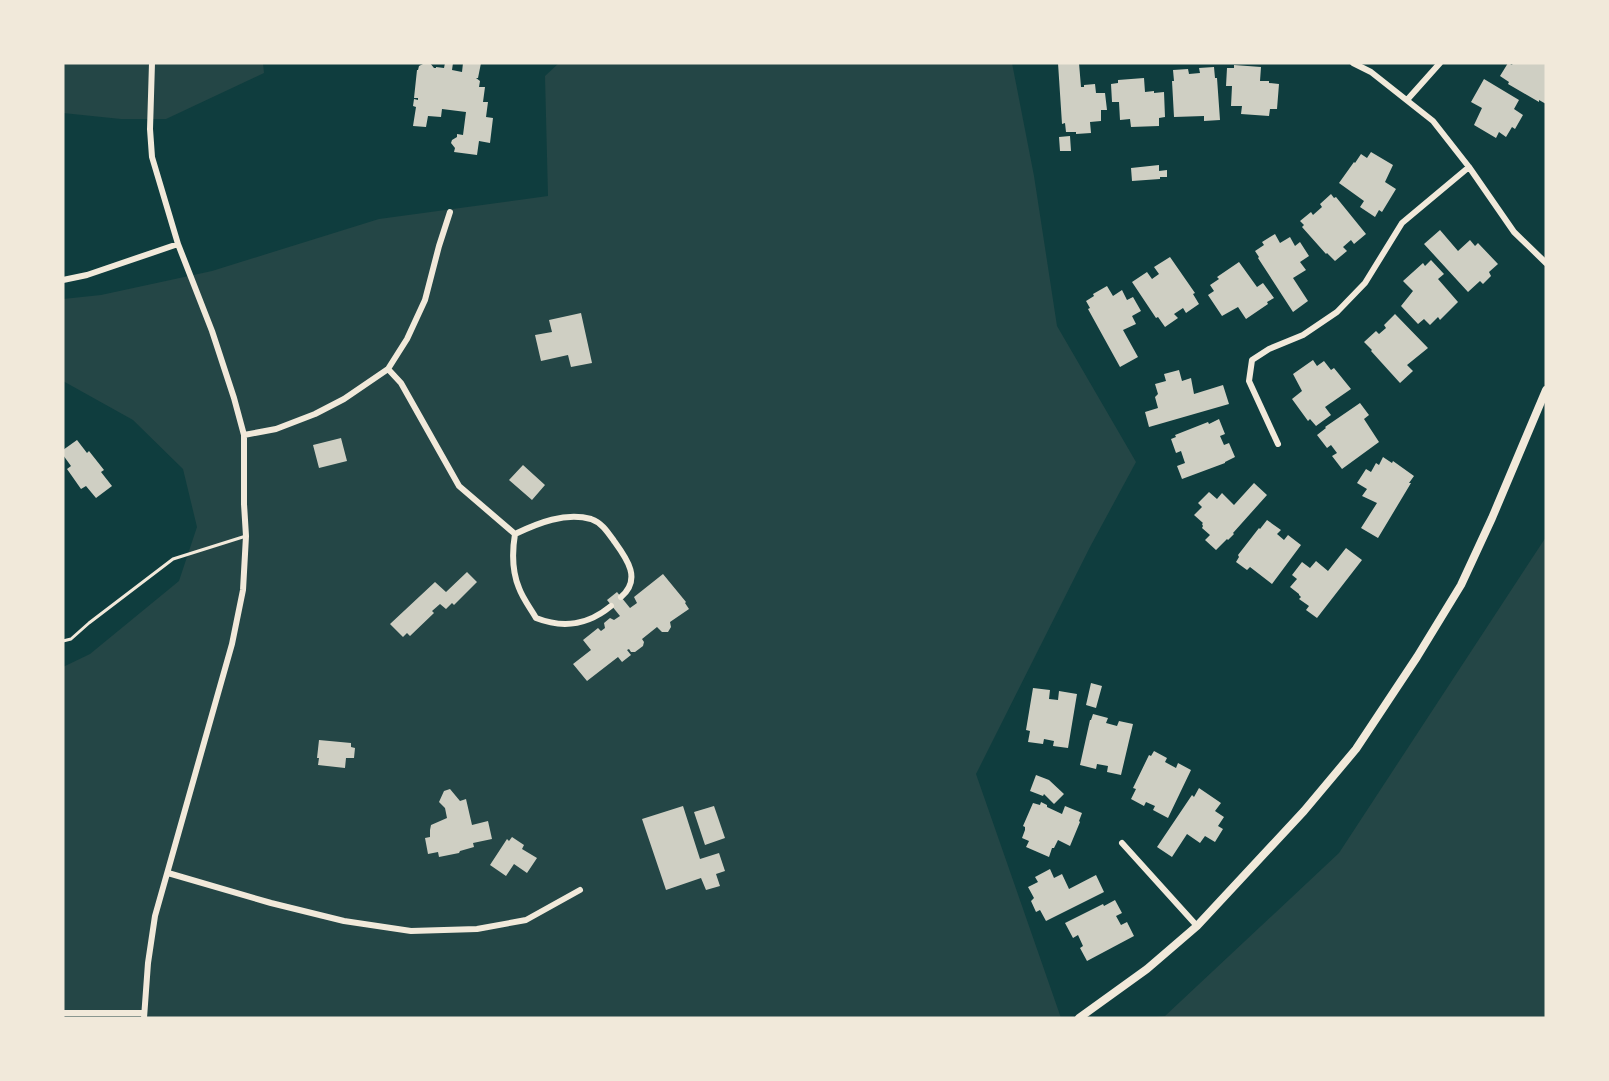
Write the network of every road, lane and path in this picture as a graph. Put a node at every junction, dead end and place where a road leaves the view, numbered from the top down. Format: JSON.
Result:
{"nodes":[{"id":1,"x":152,"y":63,"type":"edge"},
{"id":2,"x":1353,"y":63,"type":"edge"},
{"id":3,"x":1440,"y":63,"type":"edge"},
{"id":4,"x":1407,"y":100,"type":"junction"},
{"id":5,"x":1469,"y":167,"type":"junction"},
{"id":6,"x":450,"y":212,"type":"dead end"},
{"id":7,"x":178,"y":244,"type":"junction"},
{"id":8,"x":1546,"y":263,"type":"edge"},
{"id":9,"x":63,"y":280,"type":"edge"},
{"id":10,"x":388,"y":369,"type":"junction"},
{"id":11,"x":1546,"y":390,"type":"edge"},
{"id":12,"x":244,"y":435,"type":"junction"},
{"id":13,"x":1278,"y":444,"type":"dead end"},
{"id":14,"x":515,"y":534,"type":"junction"},
{"id":15,"x":246,"y":537,"type":"junction"},
{"id":16,"x":621,"y":597,"type":"dead end"},
{"id":17,"x":611,"y":606,"type":"dead end"},
{"id":18,"x":63,"y":641,"type":"edge"},
{"id":19,"x":1122,"y":843,"type":"dead end"},
{"id":20,"x":168,"y":873,"type":"junction"},
{"id":21,"x":580,"y":890,"type":"dead end"},
{"id":22,"x":1197,"y":926,"type":"junction"},
{"id":23,"x":63,"y":1013,"type":"edge"},
{"id":24,"x":144,"y":1016,"type":"edge"},
{"id":25,"x":1079,"y":1018,"type":"edge"}],
"edges":[{"from":1,"to":7,"type":"street"},
{"from":2,"to":4,"type":"street"},
{"from":3,"to":4,"type":"street"},
{"from":4,"to":5,"type":"street"},
{"from":5,"to":8,"type":"street"},
{"from":5,"to":13,"type":"street"},
{"from":6,"to":10,"type":"street"},
{"from":7,"to":9,"type":"street"},
{"from":7,"to":12,"type":"street"},
{"from":10,"to":12,"type":"street"},
{"from":10,"to":14,"type":"street"},
{"from":11,"to":22,"type":"street"},
{"from":12,"to":15,"type":"street"},
{"from":14,"to":16,"type":"street"},
{"from":14,"to":17,"type":"street"},
{"from":15,"to":18,"type":"lane"},
{"from":15,"to":20,"type":"street"},
{"from":19,"to":22,"type":"street"},
{"from":20,"to":21,"type":"street"},
{"from":20,"to":24,"type":"street"},
{"from":22,"to":25,"type":"street"},
{"from":23,"to":24,"type":"street"}]}
